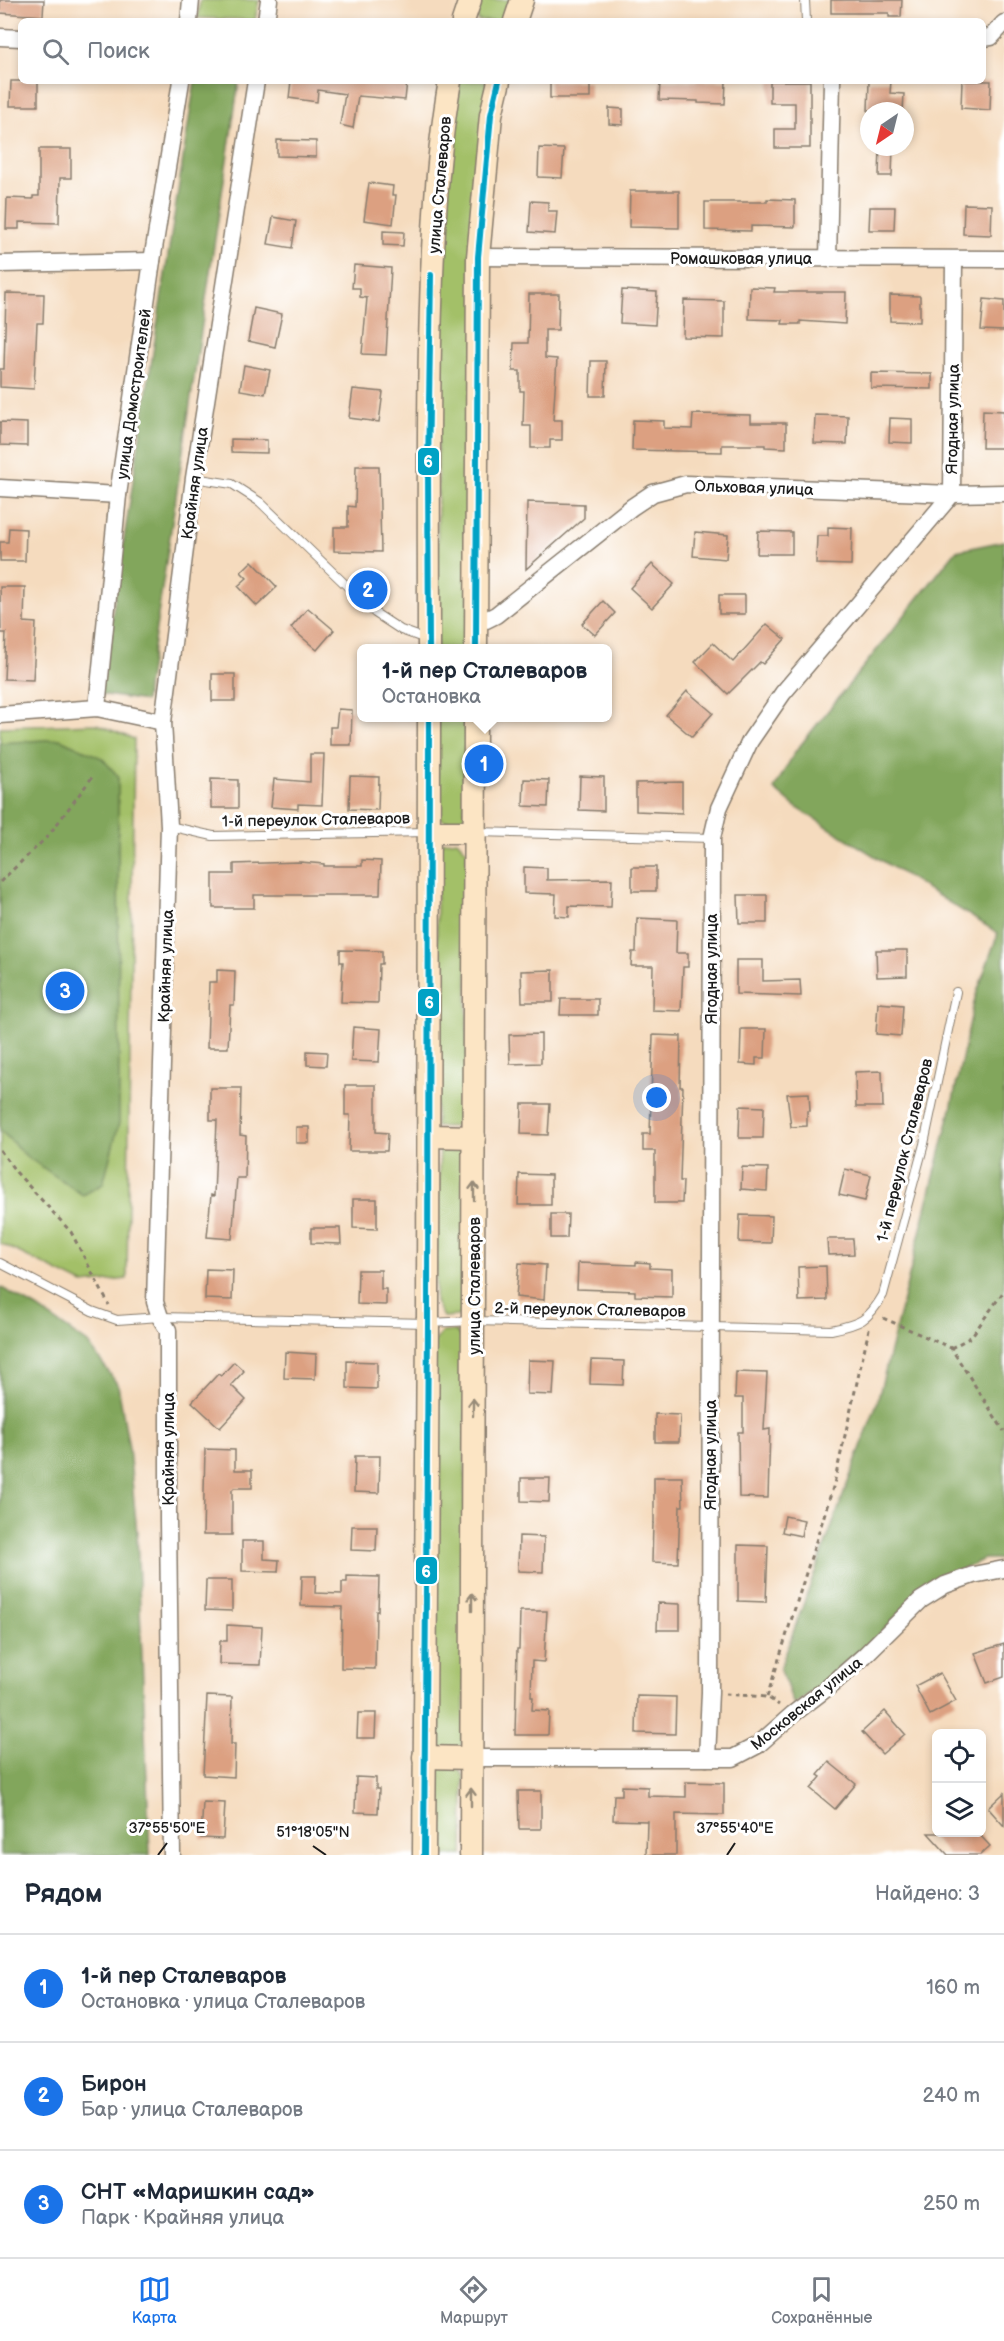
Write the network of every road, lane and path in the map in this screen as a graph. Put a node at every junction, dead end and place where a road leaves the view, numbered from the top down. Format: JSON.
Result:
{"nodes":[{"id":1,"x":191,"y":0,"type":"edge"},
{"id":2,"x":269,"y":0,"type":"edge"},
{"id":3,"x":470,"y":0,"type":"edge"},
{"id":4,"x":522,"y":0,"type":"edge"},
{"id":5,"x":805,"y":0,"type":"edge"},
{"id":6,"x":189,"y":18,"type":"edge"},
{"id":7,"x":266,"y":18,"type":"edge"},
{"id":8,"x":464,"y":18,"type":"edge"},
{"id":9,"x":516,"y":18,"type":"edge"},
{"id":10,"x":806,"y":18,"type":"edge"},
{"id":11,"x":1004,"y":23,"type":"edge"},
{"id":12,"x":0,"y":37,"type":"edge"},
{"id":13,"x":18,"y":38,"type":"edge"},
{"id":14,"x":986,"y":38,"type":"edge"},
{"id":15,"x":181,"y":84,"type":"edge"},
{"id":16,"x":256,"y":84,"type":"edge"},
{"id":17,"x":449,"y":84,"type":"edge"},
{"id":18,"x":498,"y":84,"type":"edge"},
{"id":19,"x":832,"y":84,"type":"edge"},
{"id":20,"x":478,"y":257,"type":"junction"},
{"id":21,"x":828,"y":259,"type":"junction"},
{"id":22,"x":1004,"y":259,"type":"edge"},
{"id":23,"x":954,"y":260,"type":"junction"},
{"id":24,"x":152,"y":261,"type":"junction"},
{"id":25,"x":0,"y":264,"type":"edge"},
{"id":26,"x":194,"y":478,"type":"junction"},
{"id":27,"x":0,"y":488,"type":"edge"},
{"id":28,"x":1004,"y":493,"type":"edge"},
{"id":29,"x":952,"y":494,"type":"junction"},
{"id":30,"x":118,"y":495,"type":"junction"},
{"id":31,"x":476,"y":622,"type":"junction"},
{"id":32,"x":429,"y":644,"type":"edge"},
{"id":33,"x":476,"y":644,"type":"edge"},
{"id":34,"x":97,"y":708,"type":"junction"},
{"id":35,"x":0,"y":715,"type":"edge"},
{"id":36,"x":163,"y":722,"type":"junction"},
{"id":37,"x":429,"y":722,"type":"edge"},
{"id":38,"x":476,"y":722,"type":"edge"},
{"id":39,"x":93,"y":776,"type":"dead end"},
{"id":40,"x":169,"y":826,"type":"junction"},
{"id":41,"x":429,"y":832,"type":"junction"},
{"id":42,"x":474,"y":832,"type":"junction"},
{"id":43,"x":712,"y":838,"type":"junction"},
{"id":44,"x":0,"y":882,"type":"edge"},
{"id":45,"x":956,"y":992,"type":"dead end"},
{"id":46,"x":429,"y":1136,"type":"junction"},
{"id":47,"x":474,"y":1137,"type":"junction"},
{"id":48,"x":0,"y":1150,"type":"edge"},
{"id":49,"x":0,"y":1263,"type":"edge"},
{"id":50,"x":1004,"y":1291,"type":"edge"},
{"id":51,"x":872,"y":1313,"type":"junction"},
{"id":52,"x":160,"y":1317,"type":"junction"},
{"id":53,"x":117,"y":1320,"type":"junction"},
{"id":54,"x":474,"y":1321,"type":"junction"},
{"id":55,"x":428,"y":1323,"type":"junction"},
{"id":56,"x":710,"y":1327,"type":"junction"},
{"id":57,"x":951,"y":1348,"type":"junction"},
{"id":58,"x":1004,"y":1431,"type":"edge"},
{"id":59,"x":1004,"y":1569,"type":"edge"},
{"id":60,"x":710,"y":1692,"type":"junction"},
{"id":61,"x":767,"y":1697,"type":"junction"},
{"id":62,"x":793,"y":1714,"type":"junction"},
{"id":63,"x":424,"y":1757,"type":"junction"},
{"id":64,"x":471,"y":1758,"type":"junction"},
{"id":65,"x":707,"y":1758,"type":"junction"},
{"id":66,"x":172,"y":1855,"type":"edge"},
{"id":67,"x":424,"y":1855,"type":"edge"},
{"id":68,"x":471,"y":1855,"type":"edge"}],
"edges":[{"from":1,"to":6,"type":"street"},
{"from":2,"to":7,"type":"street"},
{"from":3,"to":8,"type":"main road"},
{"from":4,"to":9,"type":"main road"},
{"from":5,"to":10,"type":"lane"},
{"from":11,"to":14,"type":"street"},
{"from":12,"to":13,"type":"street"},
{"from":15,"to":24,"type":"street","name":"улица Домостроителей"},
{"from":16,"to":26,"type":"street","name":"Крайняя улица"},
{"from":17,"to":32,"type":"main road","name":"улица Сталеваров"},
{"from":18,"to":20,"type":"main road"},
{"from":19,"to":21,"type":"street"},
{"from":20,"to":21,"type":"street","name":"Ромашковая улица"},
{"from":20,"to":31,"type":"main road"},
{"from":21,"to":23,"type":"street","name":"Ромашковая улица"},
{"from":22,"to":23,"type":"street","name":"Ромашковая улица"},
{"from":23,"to":29,"type":"street","name":"Ягодная улица"},
{"from":24,"to":25,"type":"street"},
{"from":24,"to":30,"type":"street","name":"улица Домостроителей"},
{"from":26,"to":32,"type":"lane"},
{"from":26,"to":36,"type":"street","name":"Крайняя улица"},
{"from":27,"to":30,"type":"street"},
{"from":28,"to":29,"type":"street","name":"Ольховая улица"},
{"from":29,"to":31,"type":"street","name":"Ольховая улица"},
{"from":29,"to":43,"type":"street","name":"Ягодная улица"},
{"from":30,"to":34,"type":"street","name":"улица Домостроителей"},
{"from":31,"to":33,"type":"main road"},
{"from":34,"to":35,"type":"street"},
{"from":34,"to":36,"type":"street"},
{"from":36,"to":40,"type":"street","name":"Крайняя улица"},
{"from":37,"to":41,"type":"main road"},
{"from":38,"to":42,"type":"main road","name":"улица Сталеваров"},
{"from":39,"to":44,"type":"path"},
{"from":40,"to":41,"type":"lane","name":"1-й переулок Сталеваров"},
{"from":40,"to":52,"type":"street","name":"Крайняя улица"},
{"from":41,"to":42,"type":"main road"},
{"from":41,"to":46,"type":"main road"},
{"from":42,"to":43,"type":"lane"},
{"from":42,"to":47,"type":"main road","name":"улица Сталеваров"},
{"from":43,"to":56,"type":"street","name":"Ягодная улица"},
{"from":45,"to":51,"type":"lane","name":"1-й переулок Сталеваров"},
{"from":46,"to":47,"type":"main road"},
{"from":46,"to":55,"type":"main road"},
{"from":54,"to":47,"type":"main road","name":"улица Сталеваров","one_way":true},
{"from":48,"to":53,"type":"path"},
{"from":49,"to":53,"type":"lane"},
{"from":50,"to":57,"type":"path"},
{"from":51,"to":56,"type":"lane","name":"2-й переулок Сталеваров"},
{"from":51,"to":57,"type":"path"},
{"from":51,"to":61,"type":"path"},
{"from":52,"to":53,"type":"lane","name":"2-й переулок Сталеваров"},
{"from":52,"to":55,"type":"lane","name":"2-й переулок Сталеваров"},
{"from":52,"to":66,"type":"street","name":"Крайняя улица"},
{"from":54,"to":55,"type":"lane","name":"2-й переулок Сталеваров"},
{"from":54,"to":56,"type":"lane","name":"2-й переулок Сталеваров"},
{"from":64,"to":54,"type":"main road","name":"улица Сталеваров","one_way":true},
{"from":55,"to":63,"type":"main road"},
{"from":56,"to":60,"type":"street","name":"Ягодная улица"},
{"from":57,"to":58,"type":"path"},
{"from":59,"to":62,"type":"street","name":"Московская улица"},
{"from":60,"to":61,"type":"path"},
{"from":60,"to":65,"type":"street","name":"Ягодная улица"},
{"from":61,"to":62,"type":"path"},
{"from":62,"to":65,"type":"street","name":"Московская улица"},
{"from":63,"to":64,"type":"main road"},
{"from":63,"to":67,"type":"main road"},
{"from":64,"to":65,"type":"street","name":"Московская улица"},
{"from":68,"to":64,"type":"main road","name":"улица Сталеваров","one_way":true}]}
